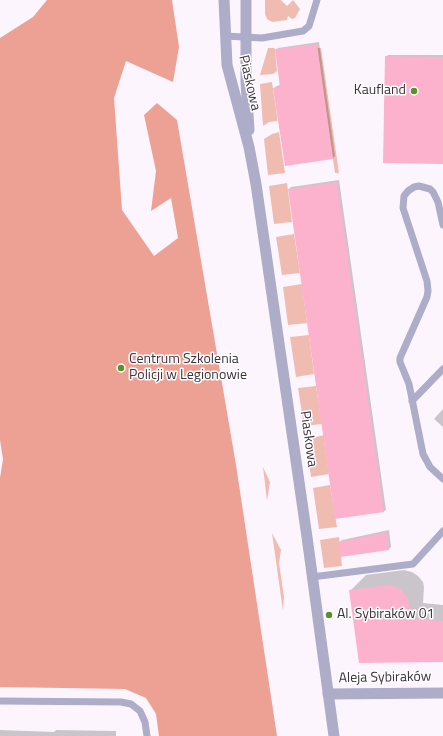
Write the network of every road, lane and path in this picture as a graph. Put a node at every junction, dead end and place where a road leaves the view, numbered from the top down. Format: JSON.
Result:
{"nodes":[{"id":1,"x":224,"y":0,"type":"edge"},
{"id":2,"x":246,"y":0,"type":"edge"},
{"id":3,"x":317,"y":0,"type":"edge"},
{"id":4,"x":225,"y":36,"type":"junction"},
{"id":5,"x":246,"y":36,"type":"junction"},
{"id":6,"x":249,"y":147,"type":"junction"},
{"id":7,"x":443,"y":225,"type":"edge"},
{"id":8,"x":443,"y":369,"type":"edge"},
{"id":9,"x":412,"y":401,"type":"junction"},
{"id":10,"x":443,"y":479,"type":"edge"},
{"id":11,"x":443,"y":531,"type":"edge"},
{"id":12,"x":312,"y":577,"type":"junction"},
{"id":13,"x":443,"y":692,"type":"edge"},
{"id":14,"x":328,"y":694,"type":"junction"},
{"id":15,"x":0,"y":701,"type":"edge"},
{"id":16,"x":147,"y":736,"type":"edge"},
{"id":17,"x":334,"y":736,"type":"edge"}],
"edges":[{"from":1,"to":4,"type":"street","name":"Piaskowa"},
{"from":2,"to":5,"type":"street","name":"Piaskowa"},
{"from":3,"to":5,"type":"lane"},
{"from":4,"to":5,"type":"lane"},
{"from":4,"to":6,"type":"street","name":"Piaskowa"},
{"from":5,"to":6,"type":"street","name":"Piaskowa"},
{"from":6,"to":12,"type":"street","name":"Piaskowa"},
{"from":7,"to":9,"type":"lane"},
{"from":8,"to":9,"type":"lane"},
{"from":9,"to":10,"type":"lane"},
{"from":11,"to":12,"type":"lane"},
{"from":12,"to":14,"type":"street","name":"Piaskowa"},
{"from":13,"to":14,"type":"street","name":"Aleja Sybiraków"},
{"from":14,"to":17,"type":"street","name":"Piaskowa"},
{"from":15,"to":16,"type":"lane"}]}
